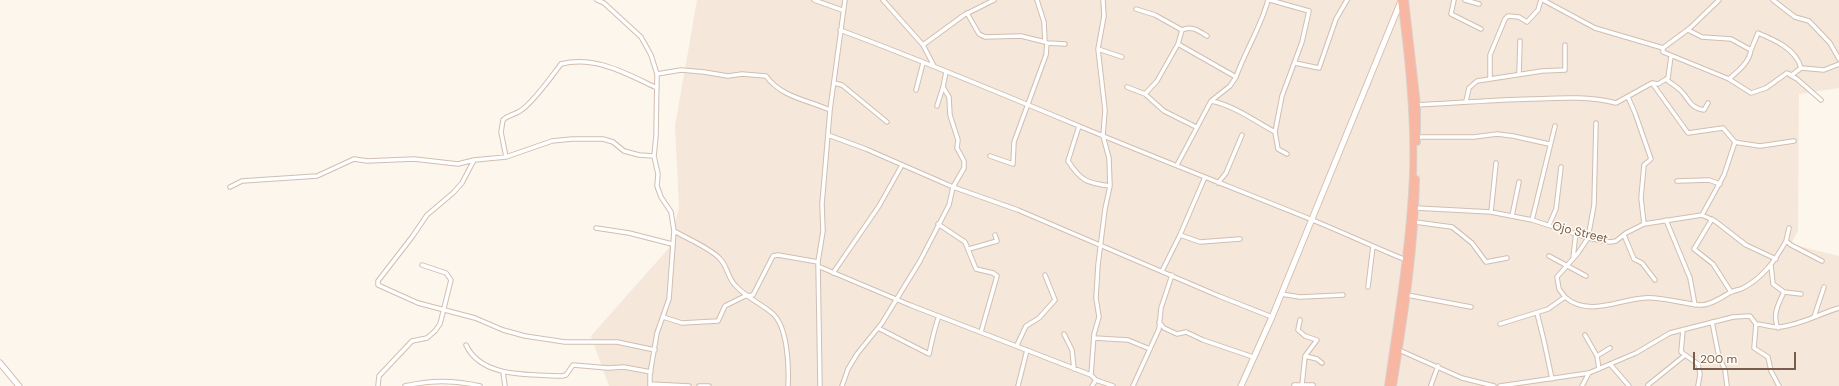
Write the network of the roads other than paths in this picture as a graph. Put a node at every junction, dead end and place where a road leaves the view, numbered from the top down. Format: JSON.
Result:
{"nodes":[{"id":1,"x":597,"y":0,"type":"edge"},
{"id":2,"x":814,"y":0,"type":"edge"},
{"id":3,"x":844,"y":0,"type":"edge"},
{"id":4,"x":883,"y":0,"type":"edge"},
{"id":5,"x":994,"y":0,"type":"edge"},
{"id":6,"x":1037,"y":0,"type":"edge"},
{"id":7,"x":1103,"y":0,"type":"edge"},
{"id":8,"x":1269,"y":0,"type":"edge"},
{"id":9,"x":1347,"y":0,"type":"edge"},
{"id":10,"x":1404,"y":0,"type":"edge"},
{"id":11,"x":1455,"y":0,"type":"edge"},
{"id":12,"x":1465,"y":0,"type":"edge"},
{"id":13,"x":1542,"y":0,"type":"edge"},
{"id":14,"x":1719,"y":0,"type":"edge"},
{"id":15,"x":1773,"y":0,"type":"edge"},
{"id":16,"x":1479,"y":4,"type":"dead end"},
{"id":17,"x":1136,"y":9,"type":"dead end"},
{"id":18,"x":842,"y":10,"type":"junction"},
{"id":19,"x":968,"y":13,"type":"junction"},
{"id":20,"x":840,"y":30,"type":"junction"},
{"id":21,"x":1182,"y":30,"type":"junction"},
{"id":22,"x":1481,"y":30,"type":"dead end"},
{"id":23,"x":1688,"y":30,"type":"junction"},
{"id":24,"x":1207,"y":36,"type":"dead end"},
{"id":25,"x":1520,"y":42,"type":"dead end"},
{"id":26,"x":1046,"y":43,"type":"junction"},
{"id":27,"x":1066,"y":44,"type":"dead end"},
{"id":28,"x":1178,"y":44,"type":"junction"},
{"id":29,"x":923,"y":45,"type":"junction"},
{"id":30,"x":1565,"y":45,"type":"dead end"},
{"id":31,"x":1663,"y":48,"type":"junction"},
{"id":32,"x":1098,"y":49,"type":"junction"},
{"id":33,"x":1752,"y":50,"type":"junction"},
{"id":34,"x":1671,"y":56,"type":"junction"},
{"id":35,"x":1122,"y":57,"type":"dead end"},
{"id":36,"x":1839,"y":59,"type":"edge"},
{"id":37,"x":923,"y":63,"type":"junction"},
{"id":38,"x":1295,"y":63,"type":"junction"},
{"id":39,"x":1839,"y":64,"type":"edge"},
{"id":40,"x":934,"y":66,"type":"junction"},
{"id":41,"x":1801,"y":68,"type":"junction"},
{"id":42,"x":946,"y":72,"type":"junction"},
{"id":43,"x":1787,"y":73,"type":"junction"},
{"id":44,"x":657,"y":74,"type":"junction"},
{"id":45,"x":1518,"y":74,"type":"junction"},
{"id":46,"x":1236,"y":77,"type":"junction"},
{"id":47,"x":1490,"y":78,"type":"junction"},
{"id":48,"x":1730,"y":79,"type":"junction"},
{"id":49,"x":1666,"y":80,"type":"junction"},
{"id":50,"x":834,"y":83,"type":"junction"},
{"id":51,"x":1652,"y":83,"type":"junction"},
{"id":52,"x":1127,"y":87,"type":"dead end"},
{"id":53,"x":657,"y":88,"type":"junction"},
{"id":54,"x":943,"y":88,"type":"junction"},
{"id":55,"x":916,"y":90,"type":"dead end"},
{"id":56,"x":1145,"y":94,"type":"junction"},
{"id":57,"x":1219,"y":95,"type":"junction"},
{"id":58,"x":1628,"y":98,"type":"junction"},
{"id":59,"x":1821,"y":100,"type":"dead end"},
{"id":60,"x":1211,"y":101,"type":"junction"},
{"id":61,"x":1466,"y":101,"type":"junction"},
{"id":62,"x":1219,"y":103,"type":"junction"},
{"id":63,"x":1708,"y":103,"type":"dead end"},
{"id":64,"x":1029,"y":104,"type":"junction"},
{"id":65,"x":1417,"y":105,"type":"junction"},
{"id":66,"x":937,"y":106,"type":"dead end"},
{"id":67,"x":830,"y":110,"type":"junction"},
{"id":68,"x":887,"y":122,"type":"dead end"},
{"id":69,"x":1596,"y":123,"type":"dead end"},
{"id":70,"x":1079,"y":126,"type":"junction"},
{"id":71,"x":1555,"y":126,"type":"dead end"},
{"id":72,"x":1196,"y":128,"type":"junction"},
{"id":73,"x":1275,"y":132,"type":"junction"},
{"id":74,"x":828,"y":135,"type":"junction"},
{"id":75,"x":1242,"y":135,"type":"dead end"},
{"id":76,"x":1103,"y":136,"type":"junction"},
{"id":77,"x":1417,"y":137,"type":"junction"},
{"id":78,"x":1794,"y":141,"type":"dead end"},
{"id":79,"x":1735,"y":142,"type":"junction"},
{"id":80,"x":1549,"y":144,"type":"junction"},
{"id":81,"x":1287,"y":154,"type":"dead end"},
{"id":82,"x":654,"y":156,"type":"junction"},
{"id":83,"x":990,"y":156,"type":"dead end"},
{"id":84,"x":506,"y":157,"type":"junction"},
{"id":85,"x":474,"y":160,"type":"junction"},
{"id":86,"x":1496,"y":163,"type":"dead end"},
{"id":87,"x":902,"y":165,"type":"junction"},
{"id":88,"x":1177,"y":165,"type":"junction"},
{"id":89,"x":1561,"y":167,"type":"dead end"},
{"id":90,"x":1205,"y":177,"type":"junction"},
{"id":91,"x":1677,"y":181,"type":"dead end"},
{"id":92,"x":1519,"y":182,"type":"dead end"},
{"id":93,"x":1218,"y":183,"type":"junction"},
{"id":94,"x":1720,"y":184,"type":"junction"},
{"id":95,"x":1110,"y":186,"type":"junction"},
{"id":96,"x":230,"y":187,"type":"dead end"},
{"id":97,"x":953,"y":187,"type":"junction"},
{"id":98,"x":1416,"y":208,"type":"junction"},
{"id":99,"x":1491,"y":212,"type":"junction"},
{"id":100,"x":1702,"y":215,"type":"junction"},
{"id":101,"x":1512,"y":216,"type":"junction"},
{"id":102,"x":1312,"y":219,"type":"junction"},
{"id":103,"x":1712,"y":219,"type":"junction"},
{"id":104,"x":1532,"y":220,"type":"junction"},
{"id":105,"x":1666,"y":220,"type":"junction"},
{"id":106,"x":1415,"y":222,"type":"junction"},
{"id":107,"x":938,"y":224,"type":"junction"},
{"id":108,"x":1644,"y":224,"type":"junction"},
{"id":109,"x":1549,"y":225,"type":"junction"},
{"id":110,"x":596,"y":228,"type":"dead end"},
{"id":111,"x":1789,"y":228,"type":"dead end"},
{"id":112,"x":674,"y":231,"type":"junction"},
{"id":113,"x":1576,"y":232,"type":"junction"},
{"id":114,"x":995,"y":235,"type":"dead end"},
{"id":115,"x":1624,"y":235,"type":"junction"},
{"id":116,"x":1180,"y":236,"type":"junction"},
{"id":117,"x":1588,"y":238,"type":"junction"},
{"id":118,"x":1240,"y":239,"type":"dead end"},
{"id":119,"x":1786,"y":241,"type":"junction"},
{"id":120,"x":672,"y":244,"type":"junction"},
{"id":121,"x":1101,"y":245,"type":"junction"},
{"id":122,"x":1373,"y":246,"type":"junction"},
{"id":123,"x":969,"y":249,"type":"junction"},
{"id":124,"x":1549,"y":256,"type":"dead end"},
{"id":125,"x":1507,"y":258,"type":"dead end"},
{"id":126,"x":1573,"y":258,"type":"junction"},
{"id":127,"x":1776,"y":259,"type":"junction"},
{"id":128,"x":1406,"y":260,"type":"junction"},
{"id":129,"x":1822,"y":260,"type":"dead end"},
{"id":130,"x":818,"y":262,"type":"junction"},
{"id":131,"x":422,"y":265,"type":"dead end"},
{"id":132,"x":1566,"y":265,"type":"junction"},
{"id":133,"x":1771,"y":265,"type":"junction"},
{"id":134,"x":820,"y":267,"type":"junction"},
{"id":135,"x":1162,"y":271,"type":"junction"},
{"id":136,"x":833,"y":273,"type":"junction"},
{"id":137,"x":1045,"y":275,"type":"dead end"},
{"id":138,"x":1172,"y":275,"type":"junction"},
{"id":139,"x":1586,"y":276,"type":"dead end"},
{"id":140,"x":1654,"y":280,"type":"dead end"},
{"id":141,"x":1368,"y":287,"type":"dead end"},
{"id":142,"x":1824,"y":288,"type":"dead end"},
{"id":143,"x":1731,"y":292,"type":"junction"},
{"id":144,"x":1784,"y":292,"type":"junction"},
{"id":145,"x":1281,"y":294,"type":"junction"},
{"id":146,"x":1800,"y":294,"type":"dead end"},
{"id":147,"x":1343,"y":295,"type":"dead end"},
{"id":148,"x":745,"y":296,"type":"junction"},
{"id":149,"x":1407,"y":296,"type":"junction"},
{"id":150,"x":1565,"y":297,"type":"junction"},
{"id":151,"x":896,"y":299,"type":"junction"},
{"id":152,"x":1695,"y":305,"type":"junction"},
{"id":153,"x":1471,"y":307,"type":"dead end"},
{"id":154,"x":1839,"y":308,"type":"edge"},
{"id":155,"x":442,"y":310,"type":"junction"},
{"id":156,"x":1537,"y":313,"type":"junction"},
{"id":157,"x":938,"y":316,"type":"junction"},
{"id":158,"x":663,"y":317,"type":"junction"},
{"id":159,"x":1272,"y":317,"type":"junction"},
{"id":160,"x":1814,"y":317,"type":"junction"},
{"id":161,"x":1300,"y":320,"type":"dead end"},
{"id":162,"x":1400,"y":321,"type":"junction"},
{"id":163,"x":1159,"y":322,"type":"junction"},
{"id":164,"x":1712,"y":322,"type":"junction"},
{"id":165,"x":1500,"y":324,"type":"dead end"},
{"id":166,"x":1756,"y":324,"type":"junction"},
{"id":167,"x":878,"y":328,"type":"junction"},
{"id":168,"x":1778,"y":328,"type":"junction"},
{"id":169,"x":1683,"y":330,"type":"junction"},
{"id":170,"x":981,"y":332,"type":"junction"},
{"id":171,"x":1064,"y":334,"type":"dead end"},
{"id":172,"x":1585,"y":335,"type":"dead end"},
{"id":173,"x":1095,"y":338,"type":"junction"},
{"id":174,"x":466,"y":345,"type":"dead end"},
{"id":175,"x":1017,"y":345,"type":"junction"},
{"id":176,"x":1610,"y":348,"type":"dead end"},
{"id":177,"x":1150,"y":349,"type":"junction"},
{"id":178,"x":655,"y":350,"type":"junction"},
{"id":179,"x":1027,"y":350,"type":"junction"},
{"id":180,"x":1399,"y":350,"type":"junction"},
{"id":181,"x":1305,"y":356,"type":"junction"},
{"id":182,"x":1597,"y":356,"type":"junction"},
{"id":183,"x":1684,"y":356,"type":"junction"},
{"id":184,"x":1253,"y":357,"type":"junction"},
{"id":185,"x":0,"y":363,"type":"edge"},
{"id":186,"x":1322,"y":363,"type":"dead end"},
{"id":187,"x":1610,"y":364,"type":"junction"},
{"id":188,"x":1438,"y":366,"type":"junction"},
{"id":189,"x":1074,"y":369,"type":"junction"},
{"id":190,"x":1599,"y":369,"type":"junction"},
{"id":191,"x":504,"y":372,"type":"junction"},
{"id":192,"x":650,"y":372,"type":"junction"},
{"id":193,"x":1589,"y":373,"type":"junction"},
{"id":194,"x":1091,"y":375,"type":"junction"},
{"id":195,"x":1552,"y":379,"type":"junction"},
{"id":196,"x":1096,"y":380,"type":"junction"},
{"id":197,"x":650,"y":385,"type":"edge"},
{"id":198,"x":1294,"y":385,"type":"edge"},
{"id":199,"x":1302,"y":385,"type":"edge"},
{"id":200,"x":1431,"y":385,"type":"dead end"},
{"id":201,"x":1513,"y":385,"type":"edge"},
{"id":202,"x":19,"y":386,"type":"edge"},
{"id":203,"x":378,"y":386,"type":"edge"},
{"id":204,"x":405,"y":386,"type":"edge"},
{"id":205,"x":480,"y":386,"type":"edge"},
{"id":206,"x":505,"y":386,"type":"edge"},
{"id":207,"x":689,"y":386,"type":"edge"},
{"id":208,"x":699,"y":386,"type":"edge"},
{"id":209,"x":707,"y":386,"type":"edge"},
{"id":210,"x":788,"y":386,"type":"edge"},
{"id":211,"x":820,"y":386,"type":"edge"},
{"id":212,"x":842,"y":386,"type":"edge"},
{"id":213,"x":1018,"y":386,"type":"edge"},
{"id":214,"x":1092,"y":386,"type":"edge"},
{"id":215,"x":1113,"y":386,"type":"edge"},
{"id":216,"x":1133,"y":386,"type":"edge"},
{"id":217,"x":1241,"y":386,"type":"edge"},
{"id":218,"x":1312,"y":386,"type":"edge"},
{"id":219,"x":1388,"y":386,"type":"edge"},
{"id":220,"x":1393,"y":386,"type":"edge"},
{"id":221,"x":1494,"y":386,"type":"edge"},
{"id":222,"x":1500,"y":386,"type":"edge"},
{"id":223,"x":1582,"y":386,"type":"edge"},
{"id":224,"x":1629,"y":386,"type":"edge"},
{"id":225,"x":1648,"y":386,"type":"edge"},
{"id":226,"x":1698,"y":386,"type":"edge"},
{"id":227,"x":1727,"y":386,"type":"edge"},
{"id":228,"x":1779,"y":386,"type":"edge"}],
"edges":[{"from":1,"to":44,"type":"street"},
{"from":2,"to":18,"type":"street"},
{"from":3,"to":18,"type":"street"},
{"from":4,"to":29,"type":"street"},
{"from":5,"to":19,"type":"street"},
{"from":6,"to":26,"type":"street"},
{"from":7,"to":32,"type":"street"},
{"from":8,"to":38,"type":"street"},
{"from":8,"to":46,"type":"street"},
{"from":9,"to":38,"type":"street"},
{"from":10,"to":65,"type":"highway"},
{"from":10,"to":102,"type":"street"},
{"from":10,"to":128,"type":"highway"},
{"from":11,"to":22,"type":"street"},
{"from":12,"to":16,"type":"street"},
{"from":13,"to":31,"type":"street"},
{"from":13,"to":47,"type":"street"},
{"from":14,"to":23,"type":"street"},
{"from":15,"to":36,"type":"street"},
{"from":17,"to":21,"type":"street"},
{"from":18,"to":20,"type":"street"},
{"from":19,"to":26,"type":"street"},
{"from":19,"to":29,"type":"street"},
{"from":20,"to":37,"type":"street"},
{"from":20,"to":50,"type":"street"},
{"from":21,"to":24,"type":"street"},
{"from":21,"to":28,"type":"street"},
{"from":23,"to":31,"type":"street"},
{"from":23,"to":33,"type":"street"},
{"from":25,"to":45,"type":"street"},
{"from":26,"to":27,"type":"street"},
{"from":26,"to":64,"type":"street"},
{"from":28,"to":46,"type":"street"},
{"from":28,"to":56,"type":"street"},
{"from":29,"to":40,"type":"street"},
{"from":30,"to":45,"type":"street"},
{"from":31,"to":34,"type":"street"},
{"from":32,"to":35,"type":"street"},
{"from":32,"to":76,"type":"street"},
{"from":33,"to":41,"type":"street"},
{"from":33,"to":48,"type":"street"},
{"from":34,"to":48,"type":"street"},
{"from":34,"to":49,"type":"street"},
{"from":37,"to":40,"type":"street"},
{"from":37,"to":55,"type":"street"},
{"from":38,"to":73,"type":"street"},
{"from":39,"to":41,"type":"street"},
{"from":40,"to":42,"type":"street"},
{"from":41,"to":43,"type":"street"},
{"from":42,"to":54,"type":"street"},
{"from":42,"to":64,"type":"street"},
{"from":43,"to":48,"type":"street"},
{"from":43,"to":59,"type":"street"},
{"from":44,"to":53,"type":"street"},
{"from":44,"to":67,"type":"street"},
{"from":45,"to":47,"type":"street"},
{"from":46,"to":57,"type":"street"},
{"from":47,"to":61,"type":"street"},
{"from":49,"to":51,"type":"street"},
{"from":49,"to":63,"type":"street"},
{"from":50,"to":67,"type":"street"},
{"from":50,"to":68,"type":"street"},
{"from":51,"to":58,"type":"street"},
{"from":51,"to":79,"type":"street"},
{"from":52,"to":56,"type":"street"},
{"from":53,"to":82,"type":"street"},
{"from":53,"to":84,"type":"street"},
{"from":54,"to":66,"type":"street"},
{"from":54,"to":97,"type":"street"},
{"from":56,"to":72,"type":"street"},
{"from":57,"to":60,"type":"street"},
{"from":57,"to":62,"type":"street"},
{"from":58,"to":61,"type":"street"},
{"from":58,"to":108,"type":"street"},
{"from":60,"to":62,"type":"street"},
{"from":60,"to":72,"type":"street"},
{"from":61,"to":65,"type":"street"},
{"from":62,"to":73,"type":"street"},
{"from":64,"to":70,"type":"street"},
{"from":64,"to":83,"type":"street"},
{"from":65,"to":77,"type":"highway"},
{"from":67,"to":74,"type":"street"},
{"from":69,"to":117,"type":"street"},
{"from":70,"to":76,"type":"street"},
{"from":70,"to":95,"type":"street"},
{"from":71,"to":80,"type":"street"},
{"from":72,"to":88,"type":"street"},
{"from":73,"to":81,"type":"street"},
{"from":74,"to":87,"type":"street"},
{"from":74,"to":130,"type":"street"},
{"from":75,"to":93,"type":"street"},
{"from":76,"to":88,"type":"street"},
{"from":76,"to":95,"type":"street"},
{"from":77,"to":80,"type":"street"},
{"from":77,"to":98,"type":"highway"},
{"from":78,"to":79,"type":"street"},
{"from":79,"to":94,"type":"street"},
{"from":80,"to":104,"type":"street"},
{"from":82,"to":84,"type":"street"},
{"from":82,"to":112,"type":"street"},
{"from":84,"to":85,"type":"street"},
{"from":85,"to":96,"type":"street"},
{"from":85,"to":155,"type":"street"},
{"from":86,"to":99,"type":"street"},
{"from":87,"to":97,"type":"street"},
{"from":87,"to":136,"type":"street"},
{"from":88,"to":90,"type":"street"},
{"from":89,"to":109,"type":"street"},
{"from":90,"to":93,"type":"street"},
{"from":90,"to":116,"type":"street"},
{"from":91,"to":94,"type":"street"},
{"from":92,"to":101,"type":"street"},
{"from":93,"to":102,"type":"street"},
{"from":94,"to":100,"type":"street"},
{"from":95,"to":121,"type":"street"},
{"from":97,"to":107,"type":"street"},
{"from":97,"to":121,"type":"street"},
{"from":98,"to":99,"type":"street","name":"Ojo Street"},
{"from":98,"to":106,"type":"highway"},
{"from":99,"to":101,"type":"street","name":"Ojo Street"},
{"from":100,"to":103,"type":"street","name":"Ojo Street"},
{"from":100,"to":105,"type":"street","name":"Ojo Street"},
{"from":101,"to":104,"type":"street","name":"Ojo Street"},
{"from":102,"to":122,"type":"street"},
{"from":102,"to":145,"type":"street"},
{"from":103,"to":127,"type":"street","name":"Ojo Street"},
{"from":103,"to":143,"type":"street"},
{"from":104,"to":109,"type":"street","name":"Ojo Street"},
{"from":105,"to":108,"type":"street","name":"Ojo Street"},
{"from":105,"to":152,"type":"street"},
{"from":106,"to":125,"type":"street"},
{"from":106,"to":149,"type":"highway"},
{"from":107,"to":123,"type":"street"},
{"from":107,"to":151,"type":"street"},
{"from":108,"to":115,"type":"street","name":"Ojo Street"},
{"from":109,"to":113,"type":"street","name":"Ojo Street"},
{"from":110,"to":120,"type":"street"},
{"from":111,"to":119,"type":"street"},
{"from":112,"to":120,"type":"street"},
{"from":112,"to":148,"type":"street"},
{"from":113,"to":117,"type":"street","name":"Ojo Street"},
{"from":113,"to":126,"type":"street"},
{"from":114,"to":123,"type":"street"},
{"from":115,"to":117,"type":"street","name":"Ojo Street"},
{"from":115,"to":140,"type":"street"},
{"from":116,"to":118,"type":"street"},
{"from":116,"to":135,"type":"street"},
{"from":117,"to":126,"type":"street"},
{"from":119,"to":127,"type":"street"},
{"from":119,"to":129,"type":"street"},
{"from":120,"to":158,"type":"street"},
{"from":121,"to":135,"type":"street"},
{"from":121,"to":173,"type":"street"},
{"from":122,"to":128,"type":"street"},
{"from":122,"to":141,"type":"street"},
{"from":123,"to":170,"type":"street"},
{"from":124,"to":132,"type":"street"},
{"from":126,"to":132,"type":"street"},
{"from":127,"to":133,"type":"street"},
{"from":128,"to":162,"type":"highway"},
{"from":130,"to":134,"type":"street"},
{"from":130,"to":148,"type":"street"},
{"from":131,"to":155,"type":"street"},
{"from":132,"to":139,"type":"street"},
{"from":132,"to":150,"type":"street"},
{"from":133,"to":143,"type":"street"},
{"from":133,"to":144,"type":"street"},
{"from":134,"to":136,"type":"street"},
{"from":134,"to":211,"type":"street"},
{"from":135,"to":138,"type":"street"},
{"from":136,"to":151,"type":"street"},
{"from":137,"to":175,"type":"street"},
{"from":138,"to":159,"type":"street"},
{"from":138,"to":163,"type":"street"},
{"from":142,"to":160,"type":"street"},
{"from":143,"to":152,"type":"street"},
{"from":144,"to":146,"type":"street"},
{"from":144,"to":168,"type":"street"},
{"from":145,"to":147,"type":"street"},
{"from":145,"to":159,"type":"street"},
{"from":148,"to":158,"type":"street"},
{"from":148,"to":210,"type":"street"},
{"from":149,"to":153,"type":"street"},
{"from":149,"to":162,"type":"highway"},
{"from":150,"to":152,"type":"street"},
{"from":150,"to":156,"type":"street"},
{"from":151,"to":157,"type":"street"},
{"from":151,"to":167,"type":"street"},
{"from":154,"to":160,"type":"street"},
{"from":155,"to":178,"type":"street"},
{"from":155,"to":203,"type":"street"},
{"from":156,"to":165,"type":"street"},
{"from":156,"to":195,"type":"street"},
{"from":157,"to":167,"type":"street"},
{"from":157,"to":170,"type":"street"},
{"from":158,"to":178,"type":"street"},
{"from":159,"to":184,"type":"street"},
{"from":160,"to":168,"type":"street"},
{"from":161,"to":181,"type":"street"},
{"from":162,"to":180,"type":"highway"},
{"from":162,"to":219,"type":"highway"},
{"from":163,"to":177,"type":"street"},
{"from":163,"to":184,"type":"street"},
{"from":164,"to":166,"type":"street"},
{"from":164,"to":169,"type":"street"},
{"from":164,"to":227,"type":"street"},
{"from":166,"to":168,"type":"street"},
{"from":166,"to":228,"type":"street"},
{"from":167,"to":212,"type":"street"},
{"from":169,"to":183,"type":"street"},
{"from":169,"to":187,"type":"street"},
{"from":170,"to":175,"type":"street"},
{"from":171,"to":189,"type":"street"},
{"from":172,"to":182,"type":"street"},
{"from":173,"to":177,"type":"street"},
{"from":173,"to":194,"type":"street"},
{"from":174,"to":191,"type":"street"},
{"from":175,"to":179,"type":"street"},
{"from":176,"to":182,"type":"street"},
{"from":177,"to":216,"type":"street"},
{"from":178,"to":192,"type":"street"},
{"from":179,"to":189,"type":"street"},
{"from":179,"to":213,"type":"street"},
{"from":180,"to":188,"type":"street"},
{"from":180,"to":220,"type":"highway"},
{"from":181,"to":186,"type":"street"},
{"from":181,"to":199,"type":"street"},
{"from":182,"to":190,"type":"street"},
{"from":183,"to":225,"type":"street"},
{"from":183,"to":226,"type":"street"},
{"from":184,"to":217,"type":"street"},
{"from":185,"to":202,"type":"street"},
{"from":187,"to":190,"type":"street"},
{"from":187,"to":224,"type":"street"},
{"from":188,"to":200,"type":"street"},
{"from":188,"to":221,"type":"street"},
{"from":189,"to":194,"type":"street"},
{"from":190,"to":193,"type":"street"},
{"from":191,"to":192,"type":"street"},
{"from":191,"to":206,"type":"street"},
{"from":192,"to":197,"type":"street"},
{"from":193,"to":195,"type":"street"},
{"from":193,"to":223,"type":"street"},
{"from":194,"to":196,"type":"street"},
{"from":195,"to":201,"type":"street"},
{"from":196,"to":214,"type":"street"},
{"from":196,"to":215,"type":"street"},
{"from":197,"to":207,"type":"street"},
{"from":198,"to":199,"type":"street"},
{"from":199,"to":218,"type":"street"},
{"from":201,"to":222,"type":"street"},
{"from":204,"to":205,"type":"street"},
{"from":208,"to":209,"type":"street"}]}
